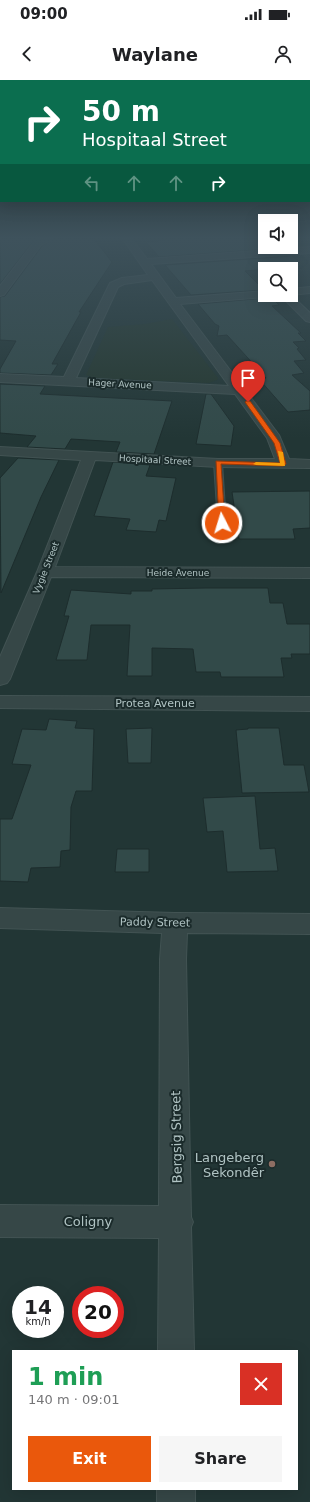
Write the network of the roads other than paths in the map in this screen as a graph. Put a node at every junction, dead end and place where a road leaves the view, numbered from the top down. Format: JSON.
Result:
{"nodes":[{"id":1,"x":104,"y":305,"type":"edge"},
{"id":2,"x":176,"y":305,"type":"edge"},
{"id":3,"x":296,"y":305,"type":"edge"},
{"id":4,"x":310,"y":319,"type":"edge"},
{"id":5,"x":0,"y":378,"type":"edge"},
{"id":6,"x":68,"y":381,"type":"junction"},
{"id":7,"x":239,"y":390,"type":"junction"},
{"id":8,"x":0,"y":451,"type":"edge"},
{"id":9,"x":90,"y":456,"type":"junction"},
{"id":10,"x":218,"y":463,"type":"junction"},
{"id":11,"x":283,"y":464,"type":"junction"},
{"id":12,"x":310,"y":464,"type":"edge"},
{"id":13,"x":222,"y":523,"type":"dead end"},
{"id":14,"x":45,"y":572,"type":"junction"},
{"id":15,"x":310,"y":573,"type":"edge"},
{"id":16,"x":0,"y":679,"type":"edge"},
{"id":17,"x":0,"y":702,"type":"edge"},
{"id":18,"x":310,"y":704,"type":"edge"},
{"id":19,"x":0,"y":918,"type":"edge"},
{"id":20,"x":175,"y":923,"type":"junction"},
{"id":21,"x":310,"y":924,"type":"edge"},
{"id":22,"x":0,"y":1221,"type":"edge"},
{"id":23,"x":177,"y":1222,"type":"junction"},
{"id":24,"x":176,"y":1350,"type":"edge"},
{"id":25,"x":176,"y":1490,"type":"edge"},
{"id":26,"x":176,"y":1502,"type":"edge"}],
"edges":[{"from":1,"to":6,"type":"street"},
{"from":2,"to":7,"type":"street"},
{"from":3,"to":4,"type":"street"},
{"from":5,"to":6,"type":"street","name":"Hager Avenue"},
{"from":6,"to":7,"type":"street","name":"Hager Avenue"},
{"from":7,"to":11,"type":"street"},
{"from":8,"to":9,"type":"street","name":"Hospitaal Street"},
{"from":9,"to":10,"type":"street","name":"Hospitaal Street"},
{"from":9,"to":14,"type":"street","name":"Vygie Street"},
{"from":10,"to":11,"type":"street","name":"Hospitaal Street"},
{"from":10,"to":13,"type":"lane"},
{"from":11,"to":12,"type":"street","name":"Hospitaal Street"},
{"from":14,"to":15,"type":"street","name":"Heide Avenue"},
{"from":14,"to":16,"type":"street","name":"Vygie Street"},
{"from":17,"to":18,"type":"street","name":"Protea Avenue"},
{"from":19,"to":20,"type":"street","name":"Paddy Street"},
{"from":20,"to":21,"type":"street","name":"Paddy Street"},
{"from":20,"to":23,"type":"street","name":"Bergsig Street"},
{"from":22,"to":23,"type":"street","name":"Coligny"},
{"from":23,"to":24,"type":"street","name":"Bergsig Street"},
{"from":25,"to":26,"type":"street"}]}
